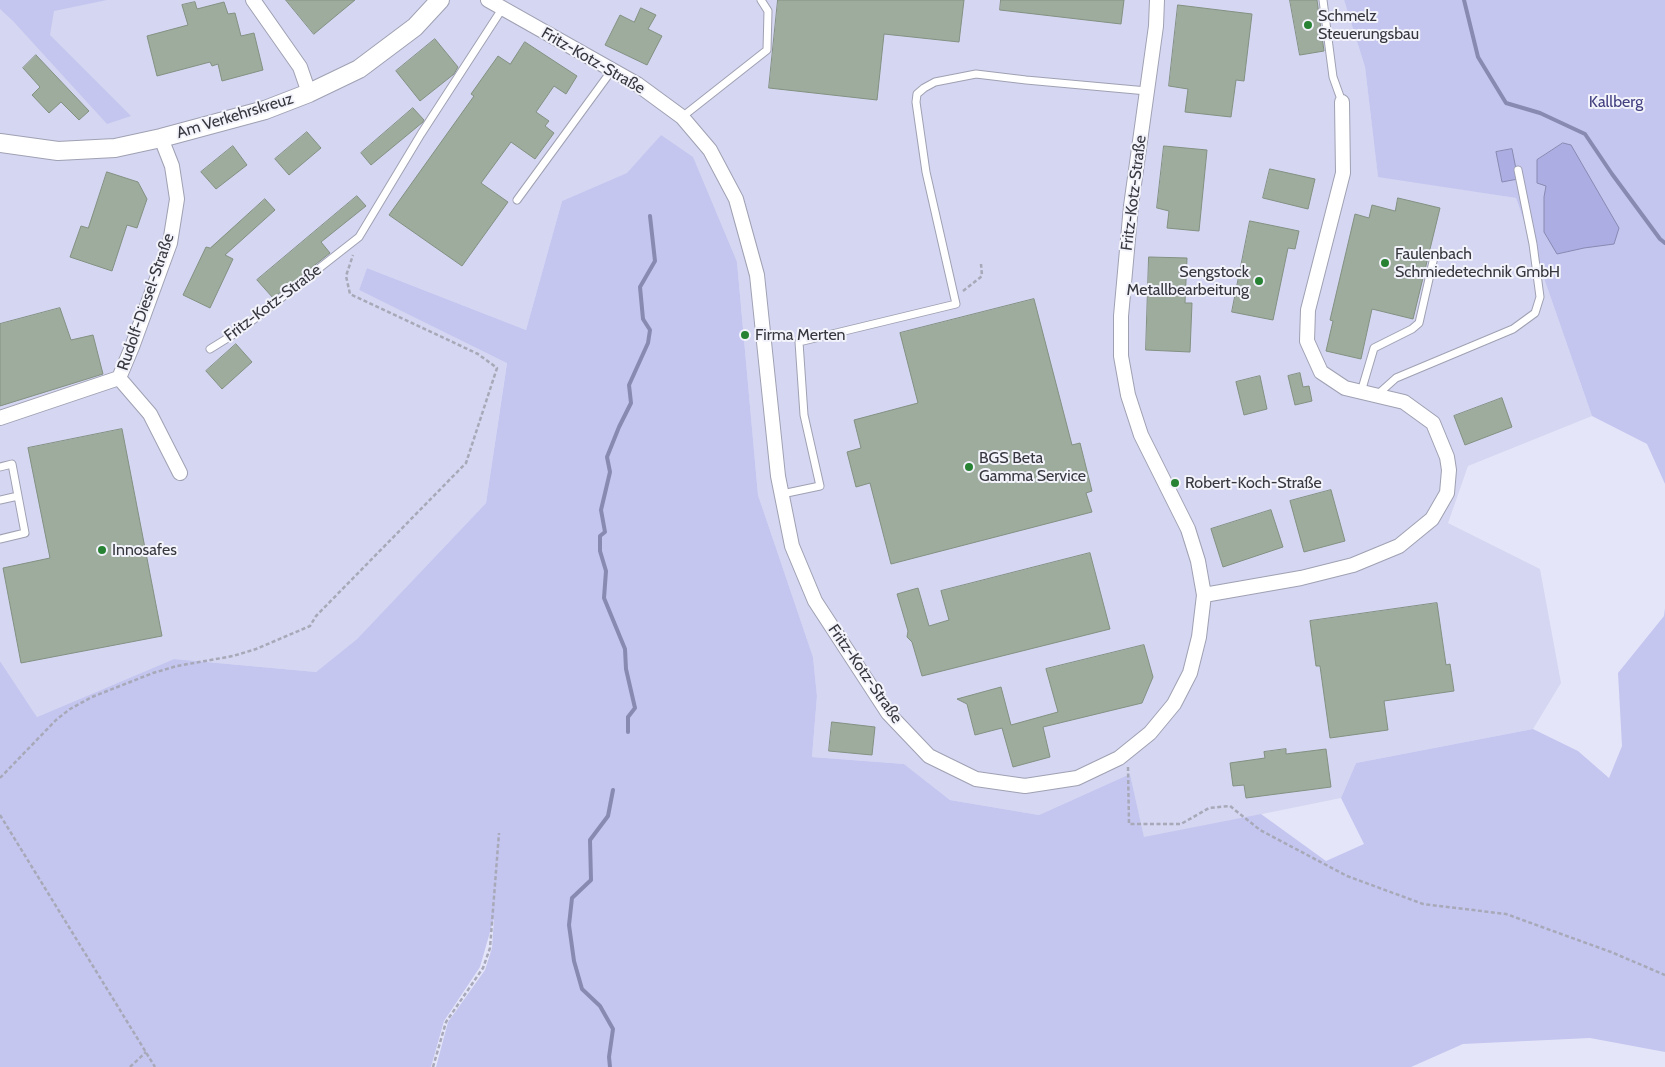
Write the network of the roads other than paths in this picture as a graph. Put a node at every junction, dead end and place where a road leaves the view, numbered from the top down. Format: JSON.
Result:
{"nodes":[{"id":1,"x":253,"y":0,"type":"edge"},
{"id":2,"x":440,"y":0,"type":"edge"},
{"id":3,"x":488,"y":0,"type":"edge"},
{"id":4,"x":761,"y":0,"type":"edge"},
{"id":5,"x":1157,"y":0,"type":"edge"},
{"id":6,"x":1323,"y":0,"type":"edge"},
{"id":7,"x":502,"y":9,"type":"junction"},
{"id":8,"x":612,"y":70,"type":"junction"},
{"id":9,"x":1147,"y":91,"type":"junction"},
{"id":10,"x":309,"y":93,"type":"junction"},
{"id":11,"x":1342,"y":102,"type":"joint"},
{"id":12,"x":682,"y":118,"type":"junction"},
{"id":13,"x":161,"y":138,"type":"junction"},
{"id":14,"x":0,"y":143,"type":"edge"},
{"id":15,"x":1518,"y":170,"type":"dead end"},
{"id":16,"x":517,"y":200,"type":"dead end"},
{"id":17,"x":1434,"y":257,"type":"dead end"},
{"id":18,"x":210,"y":349,"type":"dead end"},
{"id":19,"x":119,"y":378,"type":"junction"},
{"id":20,"x":1361,"y":392,"type":"junction"},
{"id":21,"x":1377,"y":396,"type":"junction"},
{"id":22,"x":0,"y":418,"type":"edge"},
{"id":23,"x":0,"y":467,"type":"edge"},
{"id":24,"x":180,"y":473,"type":"dead end"},
{"id":25,"x":782,"y":494,"type":"junction"},
{"id":26,"x":18,"y":496,"type":"junction"},
{"id":27,"x":0,"y":500,"type":"edge"},
{"id":28,"x":0,"y":539,"type":"edge"},
{"id":29,"x":1204,"y":595,"type":"junction"}],
"edges":[{"from":1,"to":10,"type":"street"},
{"from":2,"to":10,"type":"street","name":"Am Verkehrskreuz"},
{"from":3,"to":7,"type":"street","name":"Fritz-Kotz-Straße"},
{"from":4,"to":12,"type":"lane"},
{"from":5,"to":9,"type":"street","name":"Fritz-Kotz-Straße"},
{"from":6,"to":11,"type":"lane"},
{"from":7,"to":8,"type":"street","name":"Fritz-Kotz-Straße"},
{"from":7,"to":18,"type":"lane","name":"Fritz-Kotz-Straße"},
{"from":8,"to":12,"type":"street","name":"Fritz-Kotz-Straße"},
{"from":8,"to":16,"type":"lane"},
{"from":9,"to":25,"type":"lane"},
{"from":9,"to":29,"type":"street","name":"Fritz-Kotz-Straße"},
{"from":10,"to":13,"type":"street","name":"Am Verkehrskreuz"},
{"from":11,"to":20,"type":"street"},
{"from":12,"to":25,"type":"street","name":"Fritz-Kotz-Straße"},
{"from":13,"to":14,"type":"street","name":"Am Verkehrskreuz"},
{"from":13,"to":19,"type":"street","name":"Rudolf-Diesel-Straße"},
{"from":15,"to":21,"type":"lane"},
{"from":17,"to":20,"type":"lane"},
{"from":19,"to":22,"type":"street","name":"Rudolf-Diesel-Straße"},
{"from":19,"to":24,"type":"street","name":"Rudolf-Diesel-Straße"},
{"from":20,"to":21,"type":"street"},
{"from":21,"to":29,"type":"street"},
{"from":23,"to":26,"type":"lane"},
{"from":25,"to":29,"type":"street","name":"Fritz-Kotz-Straße"},
{"from":26,"to":27,"type":"lane"},
{"from":26,"to":28,"type":"lane"}]}
